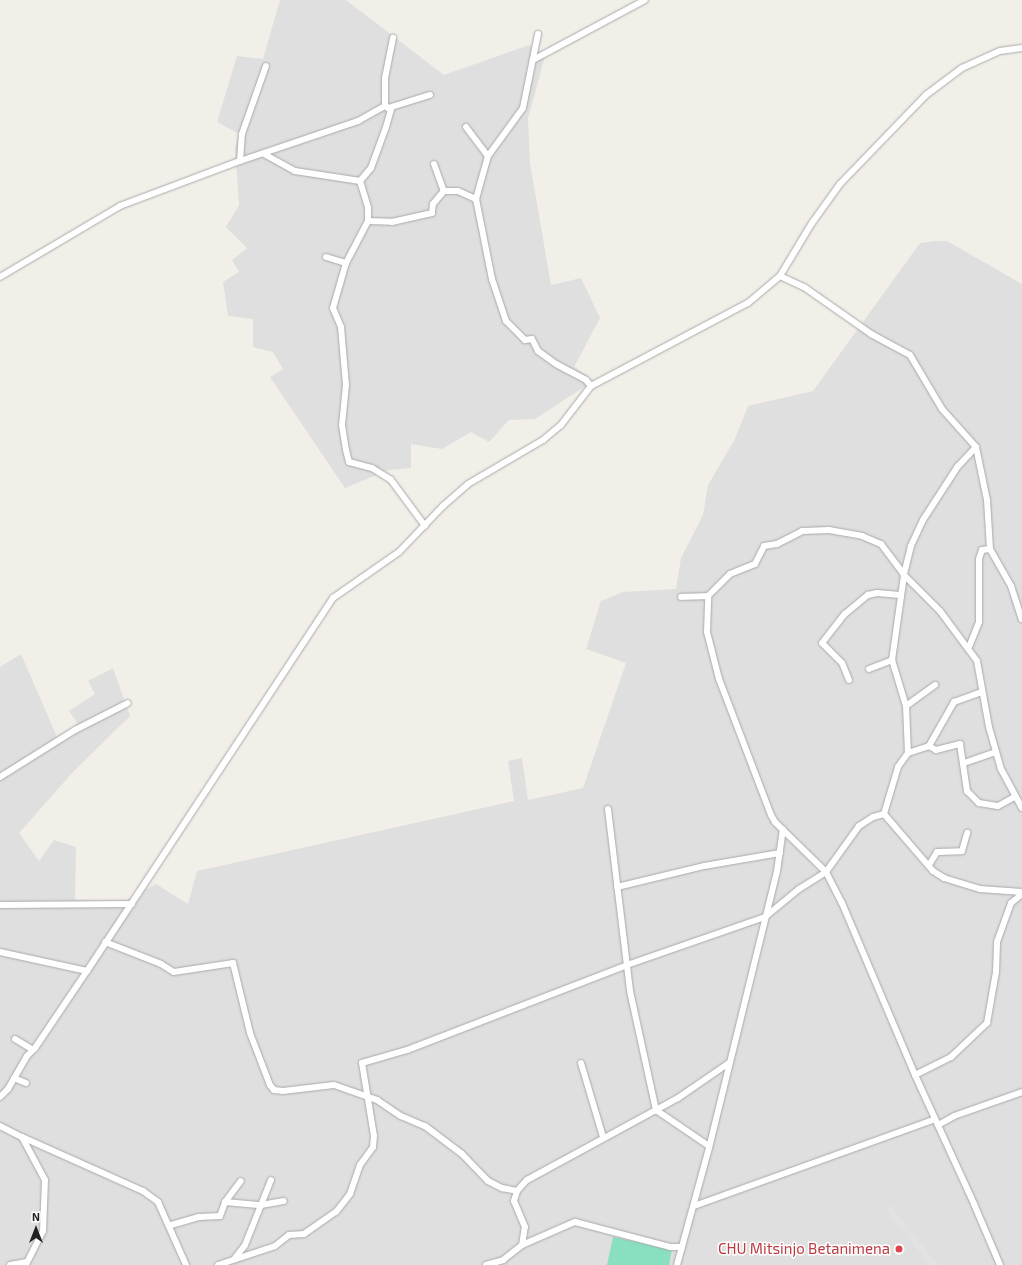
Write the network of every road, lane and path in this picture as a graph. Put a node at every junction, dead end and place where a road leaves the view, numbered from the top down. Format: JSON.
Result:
{"nodes":[{"id":1,"x":645,"y":0,"type":"edge"},
{"id":2,"x":538,"y":34,"type":"dead end"},
{"id":3,"x":393,"y":38,"type":"dead end"},
{"id":4,"x":1022,"y":48,"type":"edge"},
{"id":5,"x":533,"y":60,"type":"junction"},
{"id":6,"x":266,"y":66,"type":"dead end"},
{"id":7,"x":430,"y":95,"type":"dead end"},
{"id":8,"x":387,"y":107,"type":"junction"},
{"id":9,"x":466,"y":127,"type":"dead end"},
{"id":10,"x":264,"y":154,"type":"junction"},
{"id":11,"x":488,"y":156,"type":"junction"},
{"id":12,"x":240,"y":161,"type":"junction"},
{"id":13,"x":434,"y":164,"type":"dead end"},
{"id":14,"x":360,"y":181,"type":"junction"},
{"id":15,"x":444,"y":191,"type":"junction"},
{"id":16,"x":476,"y":199,"type":"junction"},
{"id":17,"x":368,"y":221,"type":"junction"},
{"id":18,"x":326,"y":257,"type":"dead end"},
{"id":19,"x":346,"y":263,"type":"junction"},
{"id":20,"x":780,"y":276,"type":"junction"},
{"id":21,"x":0,"y":277,"type":"edge"},
{"id":22,"x":591,"y":386,"type":"junction"},
{"id":23,"x":976,"y":447,"type":"junction"},
{"id":24,"x":425,"y":526,"type":"junction"},
{"id":25,"x":990,"y":549,"type":"junction"},
{"id":26,"x":904,"y":575,"type":"junction"},
{"id":27,"x":900,"y":595,"type":"junction"},
{"id":28,"x":708,"y":596,"type":"junction"},
{"id":29,"x":682,"y":597,"type":"dead end"},
{"id":30,"x":1022,"y":619,"type":"edge"},
{"id":31,"x":969,"y":647,"type":"junction"},
{"id":32,"x":892,"y":660,"type":"junction"},
{"id":33,"x":869,"y":669,"type":"dead end"},
{"id":34,"x":849,"y":680,"type":"dead end"},
{"id":35,"x":935,"y":685,"type":"dead end"},
{"id":36,"x":981,"y":692,"type":"junction"},
{"id":37,"x":128,"y":703,"type":"dead end"},
{"id":38,"x":906,"y":706,"type":"junction"},
{"id":39,"x":929,"y":746,"type":"junction"},
{"id":40,"x":996,"y":752,"type":"junction"},
{"id":41,"x":908,"y":754,"type":"junction"},
{"id":42,"x":964,"y":763,"type":"junction"},
{"id":43,"x":0,"y":776,"type":"edge"},
{"id":44,"x":1014,"y":797,"type":"junction"},
{"id":45,"x":1022,"y":808,"type":"edge"},
{"id":46,"x":608,"y":809,"type":"dead end"},
{"id":47,"x":884,"y":814,"type":"junction"},
{"id":48,"x":783,"y":829,"type":"junction"},
{"id":49,"x":967,"y":833,"type":"dead end"},
{"id":50,"x":780,"y":853,"type":"junction"},
{"id":51,"x":929,"y":865,"type":"junction"},
{"id":52,"x":826,"y":872,"type":"junction"},
{"id":53,"x":617,"y":887,"type":"junction"},
{"id":54,"x":1022,"y":893,"type":"edge"},
{"id":55,"x":132,"y":904,"type":"junction"},
{"id":56,"x":0,"y":905,"type":"edge"},
{"id":57,"x":765,"y":916,"type":"junction"},
{"id":58,"x":105,"y":942,"type":"junction"},
{"id":59,"x":0,"y":952,"type":"edge"},
{"id":60,"x":626,"y":965,"type":"junction"},
{"id":61,"x":87,"y":971,"type":"junction"},
{"id":62,"x":15,"y":1039,"type":"dead end"},
{"id":63,"x":33,"y":1050,"type":"junction"},
{"id":64,"x":581,"y":1062,"type":"dead end"},
{"id":65,"x":729,"y":1064,"type":"junction"},
{"id":66,"x":915,"y":1075,"type":"junction"},
{"id":67,"x":14,"y":1078,"type":"junction"},
{"id":68,"x":26,"y":1083,"type":"dead end"},
{"id":69,"x":1022,"y":1092,"type":"edge"},
{"id":70,"x":0,"y":1096,"type":"edge"},
{"id":71,"x":367,"y":1097,"type":"junction"},
{"id":72,"x":656,"y":1110,"type":"junction"},
{"id":73,"x":937,"y":1122,"type":"junction"},
{"id":74,"x":0,"y":1126,"type":"edge"},
{"id":75,"x":22,"y":1136,"type":"junction"},
{"id":76,"x":603,"y":1137,"type":"junction"},
{"id":77,"x":709,"y":1146,"type":"junction"},
{"id":78,"x":271,"y":1180,"type":"dead end"},
{"id":79,"x":241,"y":1181,"type":"dead end"},
{"id":80,"x":517,"y":1190,"type":"junction"},
{"id":81,"x":284,"y":1201,"type":"dead end"},
{"id":82,"x":224,"y":1202,"type":"junction"},
{"id":83,"x":261,"y":1205,"type":"junction"},
{"id":84,"x":694,"y":1206,"type":"junction"},
{"id":85,"x":171,"y":1225,"type":"junction"},
{"id":86,"x":522,"y":1245,"type":"junction"},
{"id":87,"x":682,"y":1247,"type":"junction"},
{"id":88,"x":235,"y":1258,"type":"junction"},
{"id":89,"x":26,"y":1264,"type":"edge"},
{"id":90,"x":10,"y":1265,"type":"edge"},
{"id":91,"x":186,"y":1265,"type":"edge"},
{"id":92,"x":218,"y":1265,"type":"edge"},
{"id":93,"x":486,"y":1265,"type":"edge"},
{"id":94,"x":677,"y":1265,"type":"edge"},
{"id":95,"x":1000,"y":1265,"type":"edge"}],
"edges":[{"from":1,"to":5,"type":"street"},
{"from":2,"to":5,"type":"street"},
{"from":3,"to":8,"type":"street"},
{"from":4,"to":20,"type":"street"},
{"from":5,"to":11,"type":"street"},
{"from":6,"to":12,"type":"street"},
{"from":7,"to":8,"type":"street"},
{"from":8,"to":10,"type":"street"},
{"from":8,"to":14,"type":"street"},
{"from":9,"to":11,"type":"street"},
{"from":10,"to":12,"type":"street"},
{"from":10,"to":14,"type":"street"},
{"from":11,"to":16,"type":"street"},
{"from":12,"to":21,"type":"street"},
{"from":13,"to":15,"type":"street"},
{"from":14,"to":17,"type":"street"},
{"from":15,"to":16,"type":"street"},
{"from":15,"to":17,"type":"street"},
{"from":16,"to":22,"type":"street"},
{"from":17,"to":19,"type":"street"},
{"from":18,"to":19,"type":"street"},
{"from":19,"to":24,"type":"street"},
{"from":20,"to":22,"type":"street"},
{"from":20,"to":23,"type":"street"},
{"from":22,"to":24,"type":"street"},
{"from":23,"to":25,"type":"street"},
{"from":23,"to":26,"type":"street"},
{"from":24,"to":55,"type":"street"},
{"from":25,"to":30,"type":"street"},
{"from":25,"to":31,"type":"street"},
{"from":26,"to":27,"type":"street"},
{"from":26,"to":28,"type":"street"},
{"from":26,"to":31,"type":"street"},
{"from":27,"to":32,"type":"street"},
{"from":27,"to":34,"type":"street"},
{"from":28,"to":29,"type":"street"},
{"from":28,"to":48,"type":"street"},
{"from":31,"to":36,"type":"street"},
{"from":32,"to":33,"type":"street"},
{"from":32,"to":38,"type":"street"},
{"from":35,"to":38,"type":"street"},
{"from":36,"to":39,"type":"street"},
{"from":36,"to":40,"type":"street"},
{"from":37,"to":43,"type":"street"},
{"from":38,"to":41,"type":"street"},
{"from":39,"to":41,"type":"street"},
{"from":39,"to":42,"type":"street"},
{"from":40,"to":42,"type":"street"},
{"from":40,"to":44,"type":"street"},
{"from":41,"to":47,"type":"street"},
{"from":42,"to":44,"type":"street"},
{"from":44,"to":45,"type":"street"},
{"from":46,"to":53,"type":"street"},
{"from":47,"to":51,"type":"street"},
{"from":47,"to":52,"type":"street"},
{"from":48,"to":50,"type":"street"},
{"from":48,"to":52,"type":"street"},
{"from":49,"to":51,"type":"street"},
{"from":50,"to":53,"type":"street"},
{"from":50,"to":57,"type":"street"},
{"from":51,"to":54,"type":"street"},
{"from":52,"to":57,"type":"street"},
{"from":52,"to":66,"type":"street"},
{"from":53,"to":60,"type":"street"},
{"from":54,"to":66,"type":"street"},
{"from":55,"to":56,"type":"street"},
{"from":55,"to":58,"type":"street"},
{"from":57,"to":60,"type":"street"},
{"from":57,"to":65,"type":"street"},
{"from":58,"to":61,"type":"street"},
{"from":58,"to":71,"type":"street"},
{"from":59,"to":61,"type":"street"},
{"from":60,"to":71,"type":"street"},
{"from":60,"to":72,"type":"street"},
{"from":61,"to":63,"type":"street"},
{"from":62,"to":63,"type":"street"},
{"from":63,"to":67,"type":"street"},
{"from":64,"to":76,"type":"street"},
{"from":65,"to":72,"type":"street"},
{"from":65,"to":77,"type":"street"},
{"from":66,"to":73,"type":"street"},
{"from":67,"to":68,"type":"street"},
{"from":67,"to":70,"type":"street"},
{"from":69,"to":73,"type":"street"},
{"from":71,"to":80,"type":"street"},
{"from":71,"to":88,"type":"street"},
{"from":72,"to":76,"type":"street"},
{"from":72,"to":77,"type":"street"},
{"from":73,"to":84,"type":"street"},
{"from":73,"to":95,"type":"street"},
{"from":74,"to":75,"type":"street"},
{"from":75,"to":85,"type":"street"},
{"from":75,"to":89,"type":"street"},
{"from":76,"to":80,"type":"street"},
{"from":77,"to":84,"type":"street"},
{"from":78,"to":83,"type":"street"},
{"from":79,"to":82,"type":"street"},
{"from":80,"to":86,"type":"street"},
{"from":81,"to":83,"type":"street"},
{"from":82,"to":83,"type":"street"},
{"from":82,"to":85,"type":"street"},
{"from":83,"to":88,"type":"street"},
{"from":84,"to":87,"type":"street"},
{"from":85,"to":91,"type":"street"},
{"from":86,"to":87,"type":"street"},
{"from":86,"to":93,"type":"street"},
{"from":87,"to":94,"type":"street"},
{"from":88,"to":92,"type":"street"},
{"from":89,"to":90,"type":"street"}]}
